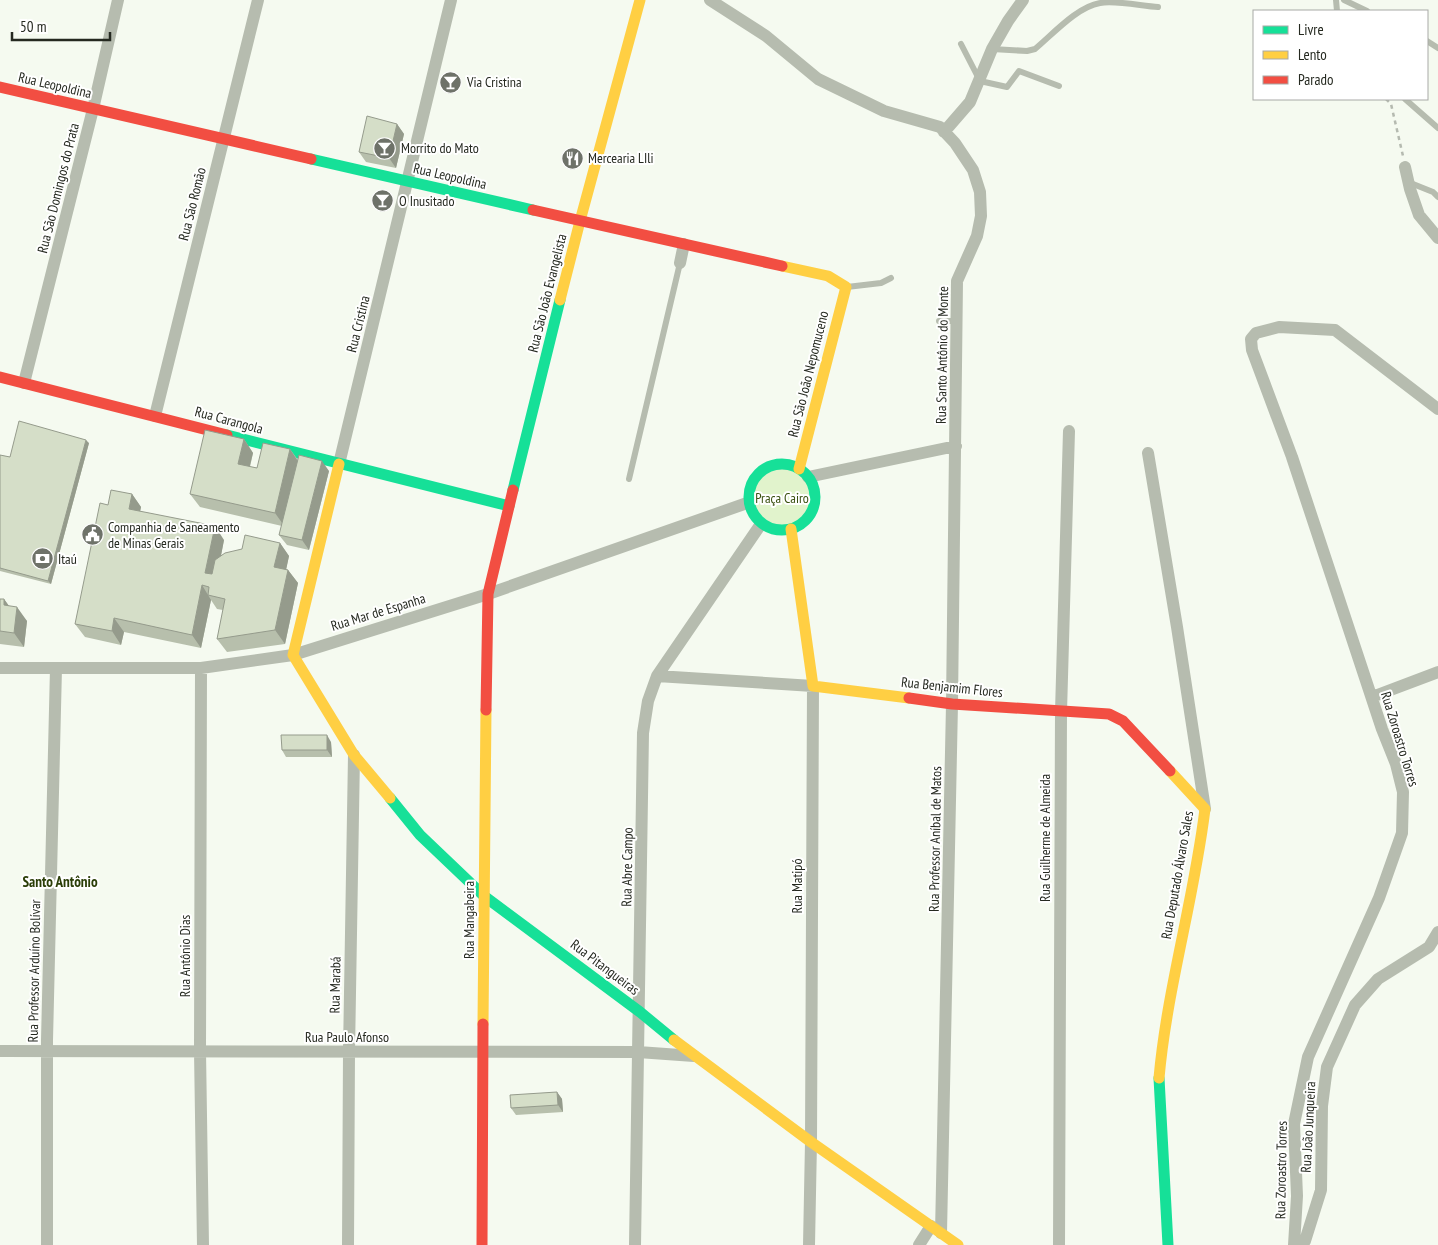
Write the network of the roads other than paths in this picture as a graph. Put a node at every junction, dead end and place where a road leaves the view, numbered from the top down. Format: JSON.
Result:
{"nodes":[{"id":1,"x":118,"y":0,"type":"edge"},
{"id":2,"x":258,"y":0,"type":"edge"},
{"id":3,"x":451,"y":0,"type":"edge"},
{"id":4,"x":640,"y":0,"type":"edge"},
{"id":5,"x":710,"y":0,"type":"edge"},
{"id":6,"x":1022,"y":0,"type":"edge"},
{"id":7,"x":1344,"y":0,"type":"edge"},
{"id":8,"x":1352,"y":2,"type":"edge"},
{"id":9,"x":1158,"y":7,"type":"dead end"},
{"id":10,"x":1365,"y":10,"type":"edge"},
{"id":11,"x":961,"y":44,"type":"dead end"},
{"id":12,"x":992,"y":48,"type":"junction"},
{"id":13,"x":980,"y":81,"type":"junction"},
{"id":14,"x":1059,"y":86,"type":"dead end"},
{"id":15,"x":0,"y":87,"type":"edge"},
{"id":16,"x":1406,"y":100,"type":"edge"},
{"id":17,"x":93,"y":109,"type":"junction"},
{"id":18,"x":1438,"y":128,"type":"edge"},
{"id":19,"x":944,"y":132,"type":"junction"},
{"id":20,"x":224,"y":139,"type":"junction"},
{"id":21,"x":1405,"y":167,"type":"road end"},
{"id":22,"x":408,"y":182,"type":"junction"},
{"id":23,"x":1408,"y":182,"type":"junction"},
{"id":24,"x":1438,"y":197,"type":"edge"},
{"id":25,"x":580,"y":221,"type":"junction"},
{"id":26,"x":1438,"y":238,"type":"edge"},
{"id":27,"x":684,"y":244,"type":"junction"},
{"id":28,"x":680,"y":263,"type":"joint"},
{"id":29,"x":891,"y":278,"type":"dead end"},
{"id":30,"x":846,"y":287,"type":"junction"},
{"id":31,"x":939,"y":321,"type":"dead end"},
{"id":32,"x":956,"y":321,"type":"junction"},
{"id":33,"x":0,"y":377,"type":"edge"},
{"id":34,"x":24,"y":383,"type":"junction"},
{"id":35,"x":1438,"y":409,"type":"edge"},
{"id":36,"x":155,"y":416,"type":"junction"},
{"id":37,"x":1069,"y":431,"type":"dead end"},
{"id":38,"x":956,"y":446,"type":"junction"},
{"id":39,"x":1148,"y":453,"type":"dead end"},
{"id":40,"x":339,"y":464,"type":"junction"},
{"id":41,"x":804,"y":473,"type":"junction"},
{"id":42,"x":630,"y":479,"type":"dead end"},
{"id":43,"x":750,"y":502,"type":"junction"},
{"id":44,"x":508,"y":506,"type":"junction"},
{"id":45,"x":761,"y":524,"type":"junction"},
{"id":46,"x":791,"y":530,"type":"junction"},
{"id":47,"x":488,"y":594,"type":"junction"},
{"id":48,"x":293,"y":655,"type":"junction"},
{"id":49,"x":0,"y":668,"type":"edge"},
{"id":50,"x":56,"y":668,"type":"junction"},
{"id":51,"x":201,"y":668,"type":"junction"},
{"id":52,"x":1438,"y":672,"type":"edge"},
{"id":53,"x":657,"y":676,"type":"junction"},
{"id":54,"x":813,"y":686,"type":"junction"},
{"id":55,"x":1372,"y":698,"type":"junction"},
{"id":56,"x":952,"y":704,"type":"junction"},
{"id":57,"x":1061,"y":712,"type":"junction"},
{"id":58,"x":354,"y":755,"type":"junction"},
{"id":59,"x":1205,"y":809,"type":"junction"},
{"id":60,"x":484,"y":896,"type":"junction"},
{"id":61,"x":1438,"y":932,"type":"edge"},
{"id":62,"x":640,"y":1012,"type":"junction"},
{"id":63,"x":0,"y":1051,"type":"edge"},
{"id":64,"x":200,"y":1051,"type":"junction"},
{"id":65,"x":484,"y":1051,"type":"junction"},
{"id":66,"x":48,"y":1052,"type":"junction"},
{"id":67,"x":349,"y":1052,"type":"junction"},
{"id":68,"x":638,"y":1052,"type":"junction"},
{"id":69,"x":694,"y":1056,"type":"junction"},
{"id":70,"x":811,"y":1142,"type":"junction"},
{"id":71,"x":936,"y":1229,"type":"junction"},
{"id":72,"x":47,"y":1245,"type":"edge"},
{"id":73,"x":203,"y":1245,"type":"edge"},
{"id":74,"x":348,"y":1245,"type":"edge"},
{"id":75,"x":482,"y":1245,"type":"edge"},
{"id":76,"x":635,"y":1245,"type":"edge"},
{"id":77,"x":809,"y":1245,"type":"edge"},
{"id":78,"x":919,"y":1245,"type":"edge"},
{"id":79,"x":958,"y":1245,"type":"edge"},
{"id":80,"x":1059,"y":1245,"type":"edge"},
{"id":81,"x":1168,"y":1245,"type":"edge"},
{"id":82,"x":1294,"y":1245,"type":"edge"},
{"id":83,"x":1301,"y":1245,"type":"edge"}],
"edges":[{"from":1,"to":17,"type":"street","name":"Rua São Domingos do Prata"},
{"from":2,"to":20,"type":"street","name":"Rua São Romão"},
{"from":3,"to":22,"type":"street","name":"Rua Cristina"},
{"from":4,"to":25,"type":"street","name":"Rua São João Evangelista"},
{"from":5,"to":19,"type":"street","name":"Rua Santo Antônio do Monte"},
{"from":6,"to":12,"type":"street"},
{"from":7,"to":8,"type":"lane"},
{"from":8,"to":10,"type":"lane"},
{"from":9,"to":12,"type":"lane"},
{"from":11,"to":13,"type":"lane"},
{"from":12,"to":13,"type":"street"},
{"from":13,"to":14,"type":"lane"},
{"from":13,"to":19,"type":"street"},
{"from":15,"to":17,"type":"street","name":"Rua Leopoldina"},
{"from":16,"to":18,"type":"lane"},
{"from":17,"to":20,"type":"street","name":"Rua Leopoldina"},
{"from":17,"to":34,"type":"street","name":"Rua São Domingos do Prata"},
{"from":19,"to":32,"type":"street","name":"Rua Santo Antônio do Monte"},
{"from":20,"to":22,"type":"street","name":"Rua Leopoldina"},
{"from":20,"to":36,"type":"street","name":"Rua São Romão"},
{"from":21,"to":23,"type":"street"},
{"from":22,"to":25,"type":"street","name":"Rua Leopoldina"},
{"from":22,"to":40,"type":"street","name":"Rua Cristina"},
{"from":23,"to":24,"type":"lane"},
{"from":23,"to":26,"type":"street"},
{"from":25,"to":27,"type":"street","name":"Rua Leopoldina"},
{"from":25,"to":44,"type":"street","name":"Rua São João Evangelista"},
{"from":27,"to":28,"type":"street"},
{"from":27,"to":30,"type":"street","name":"Rua Leopoldina"},
{"from":28,"to":42,"type":"lane"},
{"from":29,"to":30,"type":"lane"},
{"from":30,"to":41,"type":"street","name":"Rua São João Nepomuceno"},
{"from":31,"to":32,"type":"lane"},
{"from":32,"to":38,"type":"street","name":"Rua Santo Antônio do Monte"},
{"from":33,"to":34,"type":"street","name":"Rua Carangola"},
{"from":34,"to":36,"type":"street","name":"Rua Carangola"},
{"from":35,"to":55,"type":"street","name":"Rua Zoroastro Torres"},
{"from":36,"to":40,"type":"street","name":"Rua Carangola"},
{"from":37,"to":57,"type":"street","name":"Rua Guilherme de Almeida"},
{"from":38,"to":41,"type":"street"},
{"from":38,"to":56,"type":"street","name":"Rua Professor Aníbal de Matos"},
{"from":39,"to":59,"type":"street","name":"Rua Deputado Álvaro Sales"},
{"from":40,"to":44,"type":"street","name":"Rua Carangola"},
{"from":40,"to":48,"type":"street","name":"Rua Cristina"},
{"from":41,"to":43,"type":"street"},
{"from":41,"to":46,"type":"street"},
{"from":43,"to":45,"type":"street"},
{"from":43,"to":47,"type":"street","name":"Rua Mar de Espanha"},
{"from":44,"to":47,"type":"street","name":"Rua São João Evangelista"},
{"from":45,"to":46,"type":"street"},
{"from":45,"to":53,"type":"street","name":"Rua Abre Campo"},
{"from":46,"to":54,"type":"street","name":"Rua Matipó"},
{"from":47,"to":48,"type":"street","name":"Rua Mar de Espanha"},
{"from":47,"to":60,"type":"street","name":"Rua Mangabeira"},
{"from":48,"to":51,"type":"street","name":"Rua Mar de Espanha"},
{"from":48,"to":58,"type":"street","name":"Rua Pitangueiras"},
{"from":49,"to":50,"type":"street","name":"Rua Mar de Espanha"},
{"from":50,"to":51,"type":"street","name":"Rua Mar de Espanha"},
{"from":50,"to":66,"type":"street","name":"Rua Professor Arduíno Bolívar"},
{"from":51,"to":64,"type":"street","name":"Rua Antônio Dias"},
{"from":52,"to":55,"type":"street"},
{"from":53,"to":54,"type":"street","name":"Rua Benjamim Flores"},
{"from":53,"to":62,"type":"street","name":"Rua Abre Campo"},
{"from":54,"to":56,"type":"street","name":"Rua Benjamim Flores"},
{"from":54,"to":70,"type":"street","name":"Rua Matipó"},
{"from":55,"to":82,"type":"street","name":"Rua Zoroastro Torres"},
{"from":56,"to":57,"type":"street","name":"Rua Benjamim Flores"},
{"from":56,"to":71,"type":"street","name":"Rua Professor Aníbal de Matos"},
{"from":57,"to":59,"type":"street","name":"Rua Benjamim Flores"},
{"from":57,"to":80,"type":"street","name":"Rua Guilherme de Almeida"},
{"from":58,"to":60,"type":"street","name":"Rua Pitangueiras"},
{"from":58,"to":67,"type":"street","name":"Rua Marabá"},
{"from":59,"to":81,"type":"street","name":"Rua Deputado Álvaro Sales"},
{"from":60,"to":62,"type":"street","name":"Rua Pitangueiras"},
{"from":60,"to":65,"type":"street","name":"Rua Mangabeira"},
{"from":61,"to":83,"type":"street","name":"Rua João Junqueira"},
{"from":62,"to":68,"type":"street","name":"Rua Abre Campo"},
{"from":62,"to":69,"type":"street","name":"Rua Pitangueiras"},
{"from":63,"to":66,"type":"street","name":"Rua Paulo Afonso"},
{"from":64,"to":66,"type":"street","name":"Rua Paulo Afonso"},
{"from":64,"to":67,"type":"street","name":"Rua Paulo Afonso"},
{"from":64,"to":73,"type":"street","name":"Rua Antônio Dias"},
{"from":65,"to":67,"type":"street","name":"Rua Paulo Afonso"},
{"from":65,"to":68,"type":"street","name":"Rua Paulo Afonso"},
{"from":65,"to":75,"type":"street","name":"Rua Mangabeira"},
{"from":66,"to":72,"type":"street","name":"Rua Professor Arduíno Bolívar"},
{"from":67,"to":74,"type":"street","name":"Rua Marabá"},
{"from":68,"to":69,"type":"street","name":"Rua Paulo Afonso"},
{"from":68,"to":76,"type":"street","name":"Rua Abre Campo"},
{"from":69,"to":70,"type":"street","name":"Rua Pitangueiras"},
{"from":70,"to":71,"type":"street","name":"Rua Pitangueiras"},
{"from":70,"to":77,"type":"street","name":"Rua Matipó"},
{"from":71,"to":78,"type":"street"},
{"from":71,"to":79,"type":"street","name":"Rua Pitangueiras"}]}
